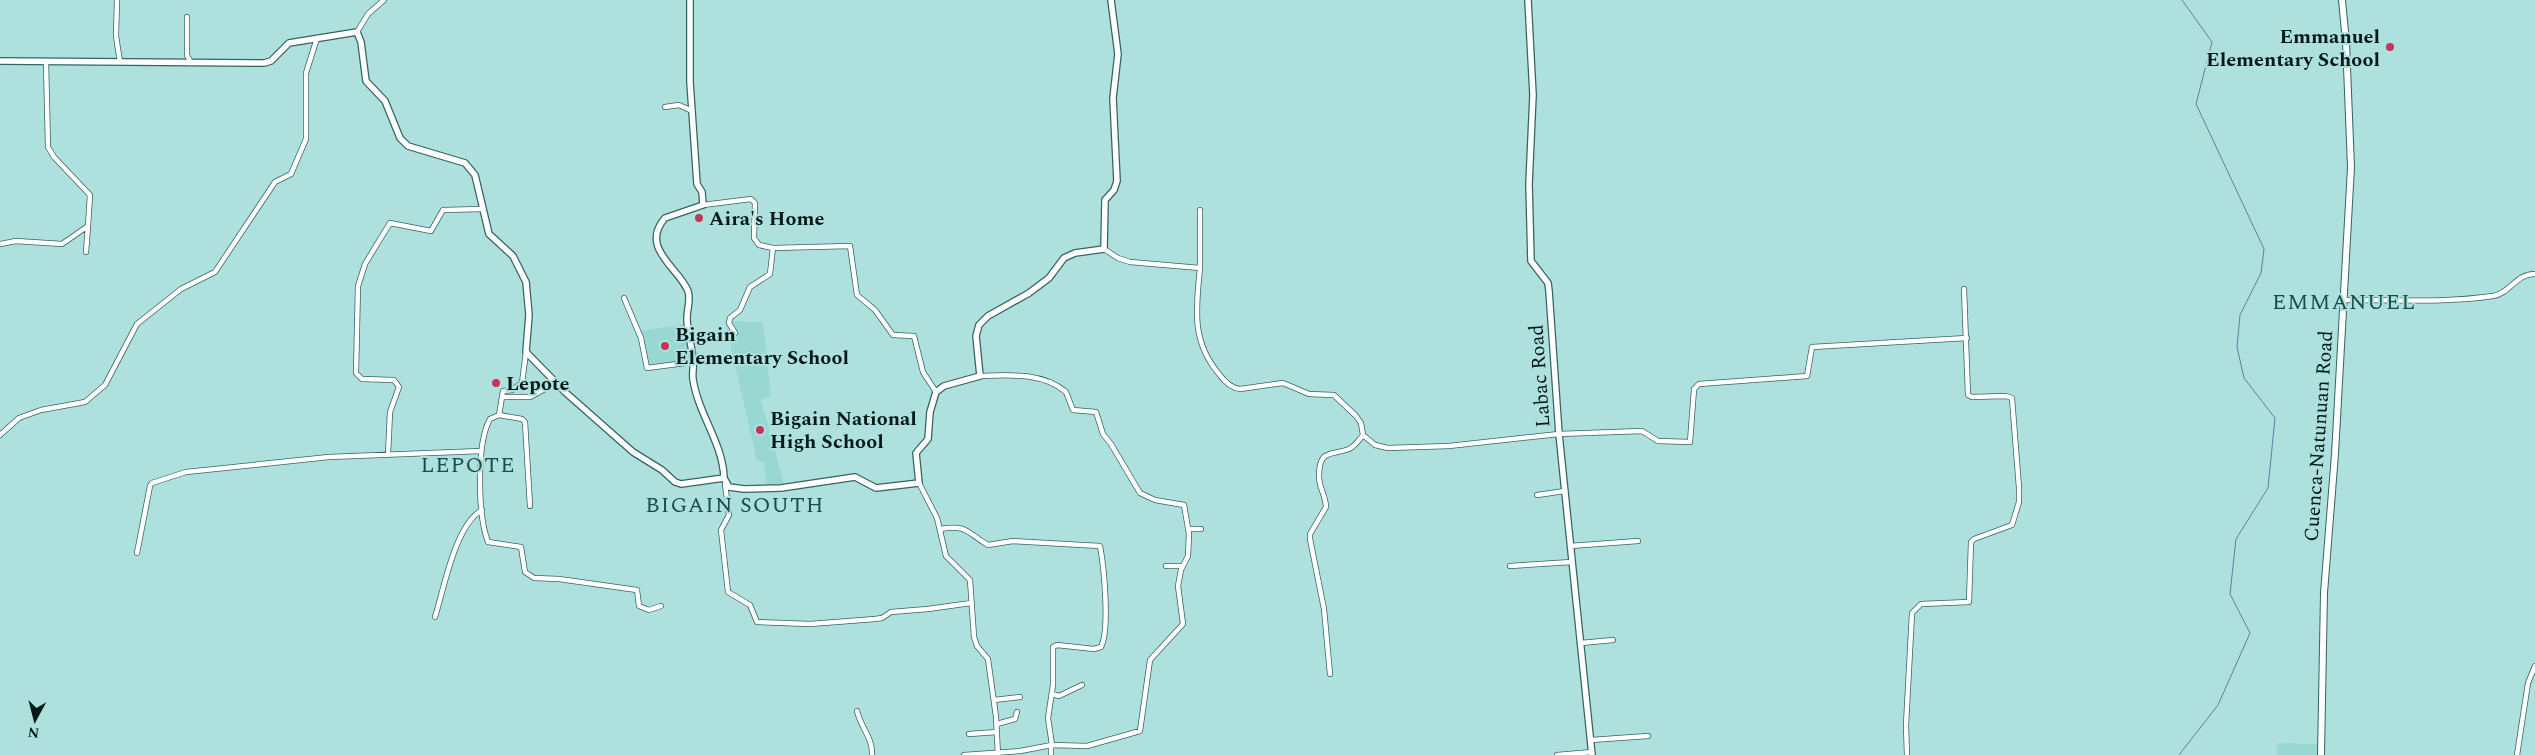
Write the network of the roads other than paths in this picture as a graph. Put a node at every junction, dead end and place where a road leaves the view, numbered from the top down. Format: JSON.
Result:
{"nodes":[{"id":1,"x":117,"y":0,"type":"edge"},
{"id":2,"x":384,"y":0,"type":"edge"},
{"id":3,"x":690,"y":0,"type":"edge"},
{"id":4,"x":1111,"y":0,"type":"edge"},
{"id":5,"x":1528,"y":0,"type":"edge"},
{"id":6,"x":2342,"y":0,"type":"edge"},
{"id":7,"x":187,"y":17,"type":"dead end"},
{"id":8,"x":356,"y":32,"type":"junction"},
{"id":9,"x":318,"y":37,"type":"junction"},
{"id":10,"x":0,"y":61,"type":"edge"},
{"id":11,"x":120,"y":62,"type":"junction"},
{"id":12,"x":46,"y":63,"type":"junction"},
{"id":13,"x":191,"y":63,"type":"junction"},
{"id":14,"x":665,"y":107,"type":"dead end"},
{"id":15,"x":692,"y":111,"type":"junction"},
{"id":16,"x":703,"y":205,"type":"junction"},
{"id":17,"x":483,"y":209,"type":"junction"},
{"id":18,"x":1200,"y":210,"type":"dead end"},
{"id":19,"x":88,"y":226,"type":"junction"},
{"id":20,"x":0,"y":244,"type":"edge"},
{"id":21,"x":772,"y":248,"type":"junction"},
{"id":22,"x":1104,"y":249,"type":"junction"},
{"id":23,"x":86,"y":252,"type":"dead end"},
{"id":24,"x":1200,"y":268,"type":"junction"},
{"id":25,"x":2535,"y":274,"type":"edge"},
{"id":26,"x":1964,"y":289,"type":"dead end"},
{"id":27,"x":624,"y":298,"type":"dead end"},
{"id":28,"x":2344,"y":300,"type":"junction"},
{"id":29,"x":735,"y":333,"type":"dead end"},
{"id":30,"x":1967,"y":338,"type":"junction"},
{"id":31,"x":526,"y":352,"type":"junction"},
{"id":32,"x":694,"y":362,"type":"junction"},
{"id":33,"x":980,"y":376,"type":"junction"},
{"id":34,"x":556,"y":383,"type":"junction"},
{"id":35,"x":936,"y":392,"type":"junction"},
{"id":36,"x":502,"y":397,"type":"junction"},
{"id":37,"x":499,"y":415,"type":"junction"},
{"id":38,"x":1560,"y":434,"type":"junction"},
{"id":39,"x":0,"y":435,"type":"edge"},
{"id":40,"x":1363,"y":435,"type":"junction"},
{"id":41,"x":481,"y":451,"type":"junction"},
{"id":42,"x":388,"y":455,"type":"junction"},
{"id":43,"x":725,"y":481,"type":"junction"},
{"id":44,"x":919,"y":483,"type":"junction"},
{"id":45,"x":1565,"y":491,"type":"junction"},
{"id":46,"x":1537,"y":495,"type":"dead end"},
{"id":47,"x":530,"y":506,"type":"dead end"},
{"id":48,"x":482,"y":510,"type":"junction"},
{"id":49,"x":940,"y":529,"type":"junction"},
{"id":50,"x":1189,"y":529,"type":"junction"},
{"id":51,"x":1201,"y":529,"type":"dead end"},
{"id":52,"x":1638,"y":541,"type":"dead end"},
{"id":53,"x":1570,"y":546,"type":"junction"},
{"id":54,"x":137,"y":553,"type":"dead end"},
{"id":55,"x":1572,"y":562,"type":"junction"},
{"id":56,"x":1166,"y":566,"type":"dead end"},
{"id":57,"x":1183,"y":566,"type":"junction"},
{"id":58,"x":1510,"y":566,"type":"dead end"},
{"id":59,"x":971,"y":602,"type":"junction"},
{"id":60,"x":661,"y":606,"type":"dead end"},
{"id":61,"x":435,"y":617,"type":"dead end"},
{"id":62,"x":1613,"y":640,"type":"dead end"},
{"id":63,"x":1581,"y":643,"type":"junction"},
{"id":64,"x":2535,"y":666,"type":"edge"},
{"id":65,"x":1330,"y":674,"type":"dead end"},
{"id":66,"x":1082,"y":685,"type":"dead end"},
{"id":67,"x":1052,"y":694,"type":"junction"},
{"id":68,"x":1020,"y":697,"type":"dead end"},
{"id":69,"x":994,"y":700,"type":"junction"},
{"id":70,"x":858,"y":711,"type":"dead end"},
{"id":71,"x":1017,"y":712,"type":"dead end"},
{"id":72,"x":997,"y":724,"type":"junction"},
{"id":73,"x":997,"y":732,"type":"junction"},
{"id":74,"x":968,"y":734,"type":"dead end"},
{"id":75,"x":1648,"y":736,"type":"dead end"},
{"id":76,"x":1591,"y":740,"type":"junction"},
{"id":77,"x":1052,"y":746,"type":"junction"},
{"id":78,"x":1592,"y":753,"type":"edge"},
{"id":79,"x":998,"y":754,"type":"edge"},
{"id":80,"x":872,"y":755,"type":"edge"},
{"id":81,"x":964,"y":755,"type":"edge"},
{"id":82,"x":1051,"y":755,"type":"edge"},
{"id":83,"x":1557,"y":755,"type":"edge"},
{"id":84,"x":1907,"y":755,"type":"edge"},
{"id":85,"x":2321,"y":755,"type":"edge"},
{"id":86,"x":2517,"y":755,"type":"edge"}],
"edges":[{"from":1,"to":11,"type":"street"},
{"from":2,"to":8,"type":"street"},
{"from":3,"to":15,"type":"street"},
{"from":4,"to":22,"type":"street"},
{"from":5,"to":38,"type":"street","name":"Labac Road"},
{"from":6,"to":28,"type":"main road","name":"Cuenca-Natunuan Road"},
{"from":7,"to":13,"type":"street"},
{"from":8,"to":9,"type":"street"},
{"from":8,"to":17,"type":"street"},
{"from":9,"to":13,"type":"street"},
{"from":9,"to":39,"type":"street"},
{"from":10,"to":12,"type":"street"},
{"from":11,"to":12,"type":"street"},
{"from":11,"to":13,"type":"street"},
{"from":12,"to":19,"type":"street"},
{"from":14,"to":15,"type":"street"},
{"from":15,"to":16,"type":"street"},
{"from":16,"to":21,"type":"street"},
{"from":16,"to":32,"type":"street"},
{"from":17,"to":31,"type":"street"},
{"from":17,"to":42,"type":"street"},
{"from":18,"to":24,"type":"street"},
{"from":19,"to":20,"type":"street"},
{"from":19,"to":23,"type":"street"},
{"from":21,"to":29,"type":"street"},
{"from":21,"to":35,"type":"street"},
{"from":22,"to":24,"type":"street"},
{"from":22,"to":33,"type":"street"},
{"from":24,"to":40,"type":"street"},
{"from":25,"to":28,"type":"street"},
{"from":26,"to":30,"type":"street"},
{"from":27,"to":32,"type":"street"},
{"from":28,"to":85,"type":"main road","name":"Cuenca-Natunuan Road"},
{"from":30,"to":38,"type":"street"},
{"from":30,"to":84,"type":"street"},
{"from":31,"to":34,"type":"street"},
{"from":31,"to":36,"type":"street"},
{"from":32,"to":43,"type":"street"},
{"from":33,"to":35,"type":"street"},
{"from":33,"to":50,"type":"street"},
{"from":34,"to":36,"type":"street"},
{"from":34,"to":43,"type":"street"},
{"from":35,"to":44,"type":"street"},
{"from":36,"to":37,"type":"street"},
{"from":37,"to":41,"type":"street"},
{"from":37,"to":47,"type":"street"},
{"from":38,"to":40,"type":"street"},
{"from":38,"to":45,"type":"street","name":"Labac Road"},
{"from":40,"to":65,"type":"street"},
{"from":41,"to":42,"type":"street"},
{"from":41,"to":48,"type":"street"},
{"from":42,"to":54,"type":"street"},
{"from":43,"to":44,"type":"street"},
{"from":43,"to":59,"type":"street"},
{"from":44,"to":49,"type":"street"},
{"from":45,"to":46,"type":"street"},
{"from":45,"to":53,"type":"street","name":"Labac Road"},
{"from":48,"to":60,"type":"street"},
{"from":48,"to":61,"type":"street"},
{"from":49,"to":59,"type":"street"},
{"from":49,"to":67,"type":"street"},
{"from":50,"to":51,"type":"street"},
{"from":50,"to":57,"type":"street"},
{"from":52,"to":53,"type":"street"},
{"from":53,"to":55,"type":"street","name":"Labac Road"},
{"from":55,"to":58,"type":"street"},
{"from":55,"to":63,"type":"street","name":"Labac Road"},
{"from":56,"to":57,"type":"street"},
{"from":57,"to":77,"type":"street"},
{"from":59,"to":69,"type":"street"},
{"from":62,"to":63,"type":"street"},
{"from":63,"to":76,"type":"street","name":"Labac Road"},
{"from":64,"to":86,"type":"street"},
{"from":66,"to":67,"type":"street"},
{"from":67,"to":77,"type":"street"},
{"from":68,"to":69,"type":"street"},
{"from":69,"to":72,"type":"street"},
{"from":70,"to":80,"type":"street"},
{"from":71,"to":72,"type":"street"},
{"from":72,"to":73,"type":"street"},
{"from":73,"to":74,"type":"street"},
{"from":73,"to":79,"type":"street"},
{"from":75,"to":76,"type":"street"},
{"from":76,"to":78,"type":"street","name":"Labac Road"},
{"from":77,"to":79,"type":"street"},
{"from":77,"to":82,"type":"street"},
{"from":78,"to":83,"type":"street"},
{"from":79,"to":81,"type":"street"}]}
